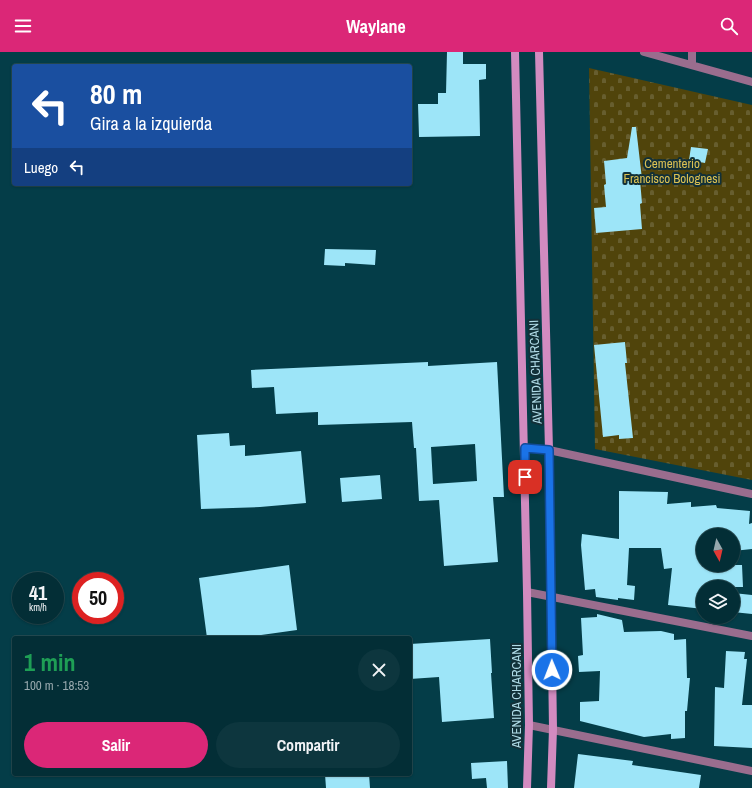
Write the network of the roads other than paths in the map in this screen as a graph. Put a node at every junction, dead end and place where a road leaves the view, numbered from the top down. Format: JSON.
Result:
{"nodes":[{"id":1,"x":515,"y":52,"type":"edge"},
{"id":2,"x":539,"y":52,"type":"edge"},
{"id":3,"x":644,"y":52,"type":"edge"},
{"id":4,"x":692,"y":52,"type":"edge"},
{"id":5,"x":692,"y":65,"type":"junction"},
{"id":6,"x":752,"y":82,"type":"edge"},
{"id":7,"x":525,"y":448,"type":"junction"},
{"id":8,"x":549,"y":450,"type":"junction"},
{"id":9,"x":752,"y":494,"type":"edge"},
{"id":10,"x":527,"y":592,"type":"junction"},
{"id":11,"x":550,"y":596,"type":"junction"},
{"id":12,"x":752,"y":636,"type":"edge"},
{"id":13,"x":529,"y":725,"type":"junction"},
{"id":14,"x":553,"y":729,"type":"junction"},
{"id":15,"x":752,"y":771,"type":"edge"},
{"id":16,"x":527,"y":788,"type":"edge"},
{"id":17,"x":551,"y":788,"type":"edge"}],
"edges":[{"from":1,"to":7,"type":"main road","name":"AVENIDA CHARCANI"},
{"from":2,"to":8,"type":"main road","name":"AVENIDA CHARCANI"},
{"from":3,"to":5,"type":"street"},
{"from":4,"to":5,"type":"street"},
{"from":5,"to":6,"type":"street"},
{"from":7,"to":8,"type":"street"},
{"from":7,"to":10,"type":"main road","name":"AVENIDA CHARCANI"},
{"from":8,"to":9,"type":"street"},
{"from":8,"to":11,"type":"main road","name":"AVENIDA CHARCANI"},
{"from":10,"to":11,"type":"street"},
{"from":10,"to":13,"type":"main road","name":"AVENIDA CHARCANI"},
{"from":11,"to":12,"type":"street"},
{"from":11,"to":14,"type":"main road","name":"AVENIDA CHARCANI"},
{"from":13,"to":14,"type":"street"},
{"from":13,"to":16,"type":"main road","name":"AVENIDA CHARCANI"},
{"from":14,"to":15,"type":"street"},
{"from":14,"to":17,"type":"main road","name":"AVENIDA CHARCANI"}]}
